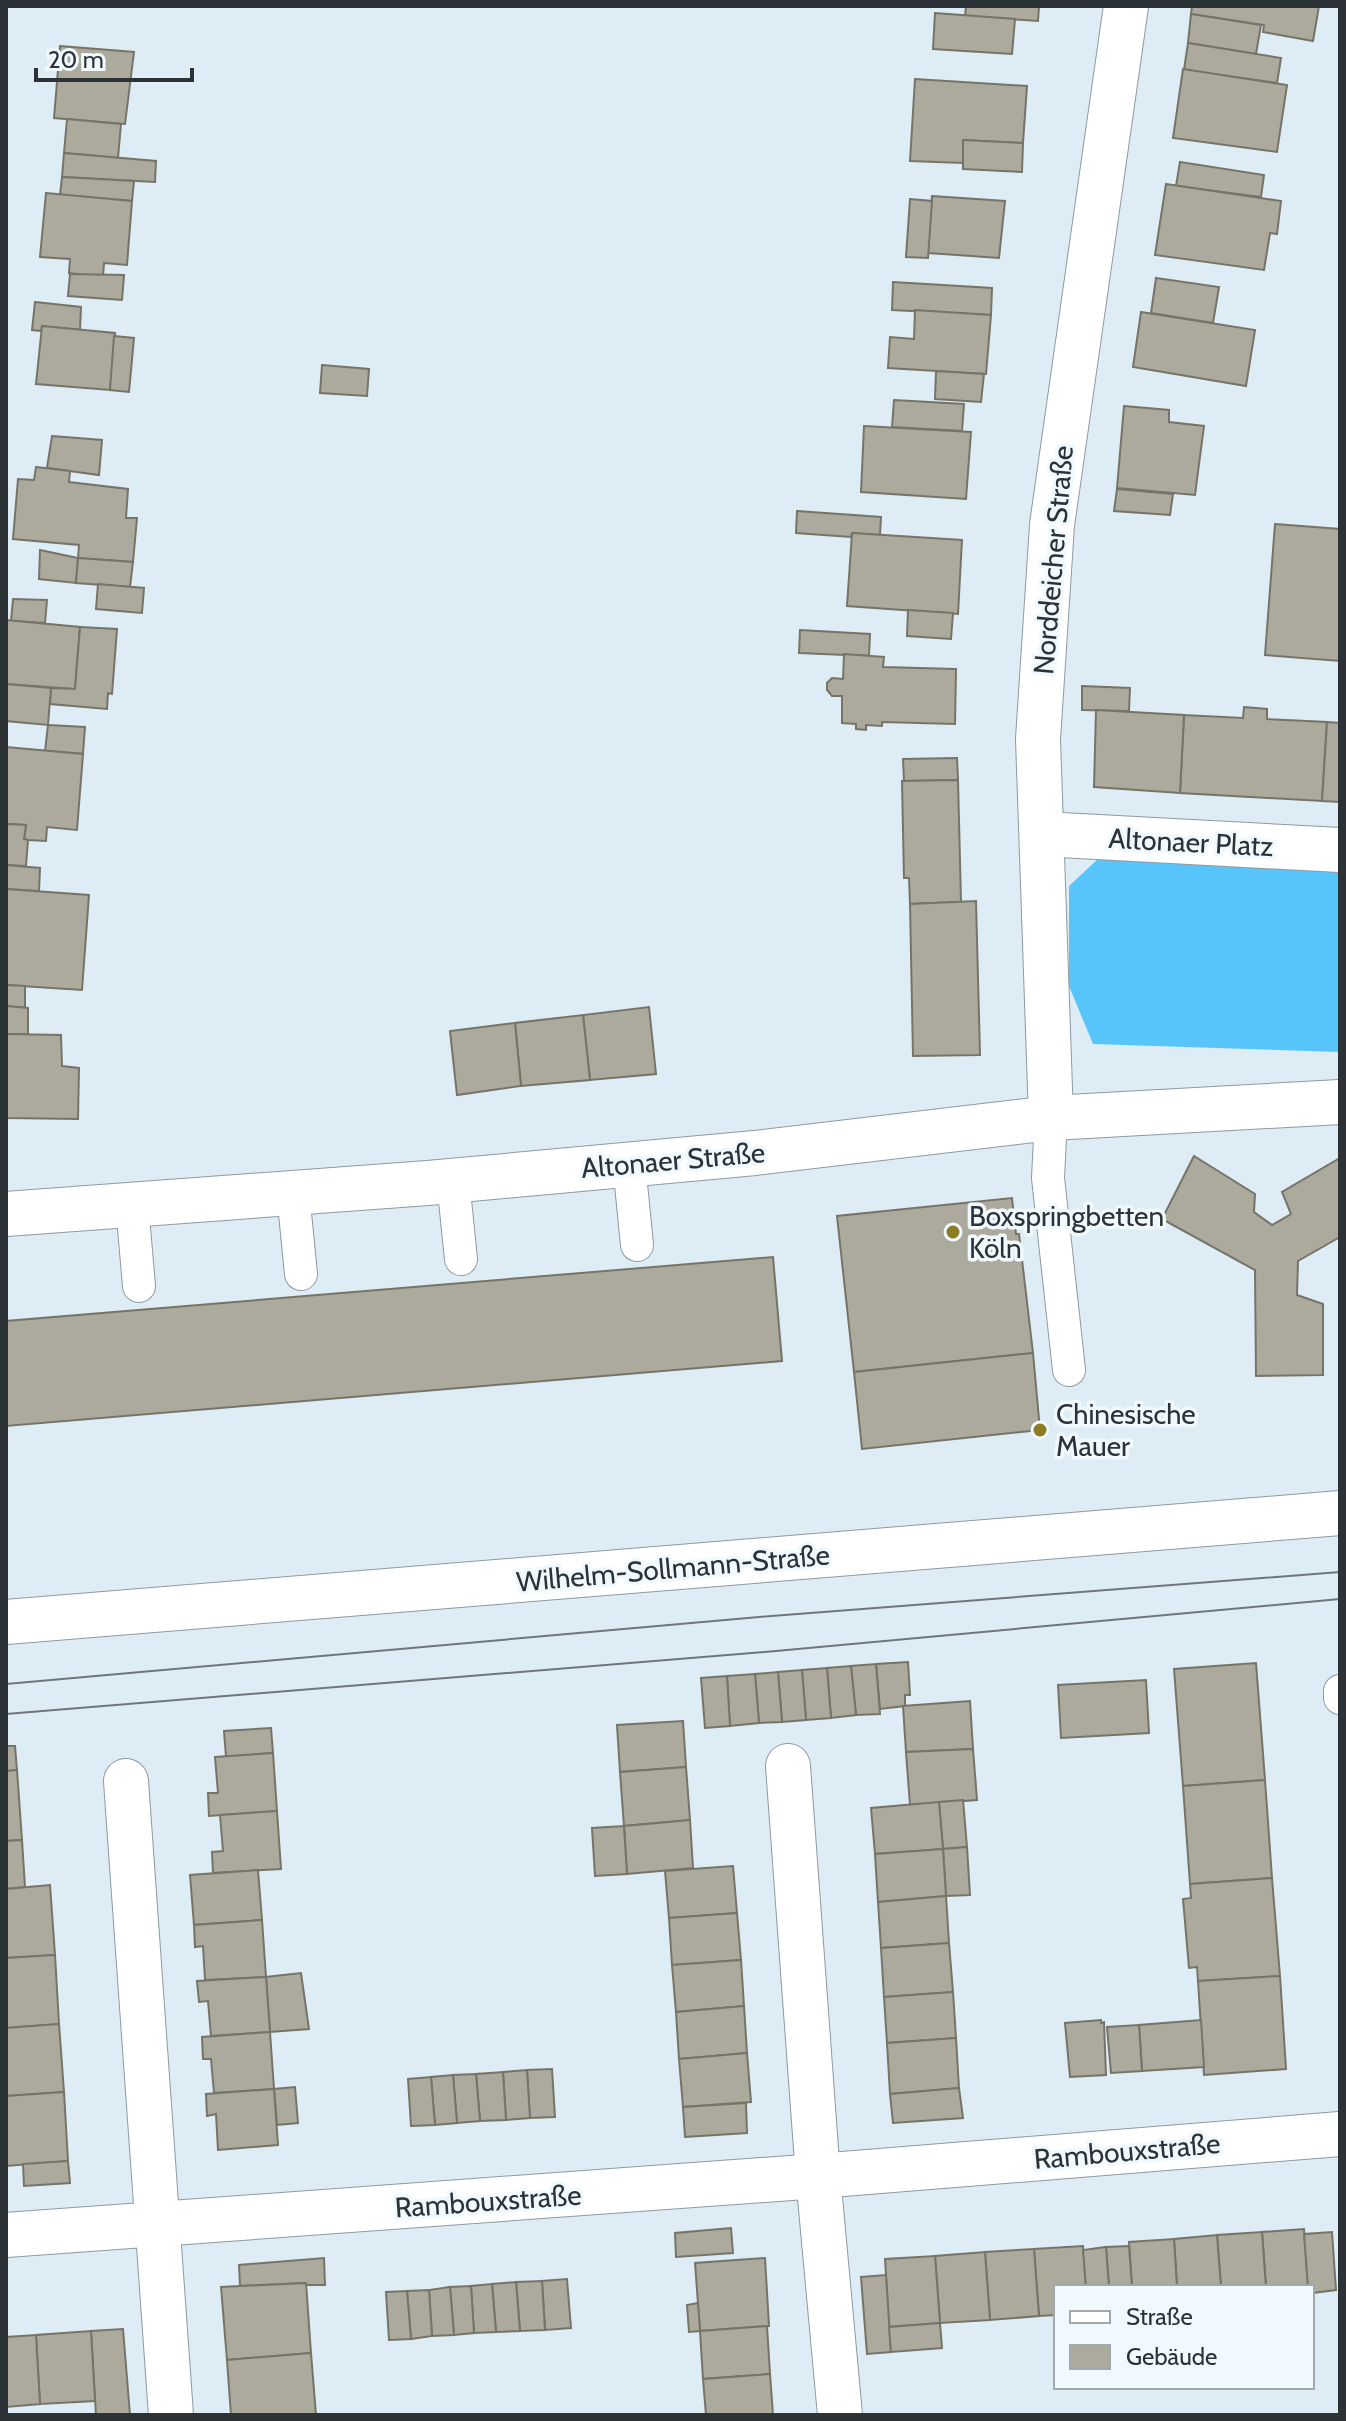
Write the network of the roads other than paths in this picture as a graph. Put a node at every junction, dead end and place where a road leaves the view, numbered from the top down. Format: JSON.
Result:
{"nodes":[{"id":1,"x":1126,"y":6,"type":"edge"},
{"id":2,"x":1042,"y":834,"type":"junction"},
{"id":3,"x":1340,"y":850,"type":"edge"},
{"id":4,"x":1340,"y":1102,"type":"edge"},
{"id":5,"x":1051,"y":1118,"type":"junction"},
{"id":6,"x":629,"y":1164,"type":"junction"},
{"id":7,"x":453,"y":1181,"type":"junction"},
{"id":8,"x":293,"y":1193,"type":"junction"},
{"id":9,"x":132,"y":1205,"type":"junction"},
{"id":10,"x":6,"y":1214,"type":"edge"},
{"id":11,"x":637,"y":1245,"type":"dead end"},
{"id":12,"x":461,"y":1259,"type":"dead end"},
{"id":13,"x":301,"y":1274,"type":"dead end"},
{"id":14,"x":139,"y":1286,"type":"dead end"},
{"id":15,"x":1069,"y":1370,"type":"dead end"},
{"id":16,"x":1340,"y":1513,"type":"edge"},
{"id":17,"x":6,"y":1622,"type":"edge"},
{"id":18,"x":1340,"y":1691,"type":"edge"},
{"id":19,"x":1340,"y":1698,"type":"edge"},
{"id":20,"x":788,"y":1766,"type":"dead end"},
{"id":21,"x":126,"y":1781,"type":"dead end"},
{"id":22,"x":1340,"y":2134,"type":"edge"},
{"id":23,"x":818,"y":2176,"type":"junction"},
{"id":24,"x":159,"y":2225,"type":"junction"},
{"id":25,"x":6,"y":2235,"type":"edge"},
{"id":26,"x":171,"y":2415,"type":"edge"},
{"id":27,"x":840,"y":2415,"type":"edge"}],
"edges":[{"from":1,"to":2,"type":"street","name":"Norddeicher Straße"},
{"from":2,"to":3,"type":"street","name":"Altonaer Platz"},
{"from":2,"to":5,"type":"street","name":"Norddeicher Straße"},
{"from":4,"to":5,"type":"street","name":"Altonaer Straße"},
{"from":5,"to":6,"type":"street","name":"Altonaer Straße"},
{"from":5,"to":15,"type":"lane"},
{"from":6,"to":7,"type":"street","name":"Altonaer Straße"},
{"from":6,"to":11,"type":"lane"},
{"from":7,"to":8,"type":"street","name":"Altonaer Straße"},
{"from":7,"to":12,"type":"lane"},
{"from":8,"to":9,"type":"street","name":"Altonaer Straße"},
{"from":8,"to":13,"type":"lane"},
{"from":9,"to":10,"type":"street","name":"Altonaer Straße"},
{"from":9,"to":14,"type":"lane"},
{"from":16,"to":17,"type":"street","name":"Wilhelm-Sollmann-Straße"},
{"from":18,"to":19,"type":"lane"},
{"from":20,"to":23,"type":"street"},
{"from":21,"to":24,"type":"street"},
{"from":22,"to":23,"type":"street","name":"Rambouxstraße"},
{"from":23,"to":24,"type":"street","name":"Rambouxstraße"},
{"from":23,"to":27,"type":"street"},
{"from":24,"to":25,"type":"street","name":"Rambouxstraße"},
{"from":24,"to":26,"type":"street"}]}
